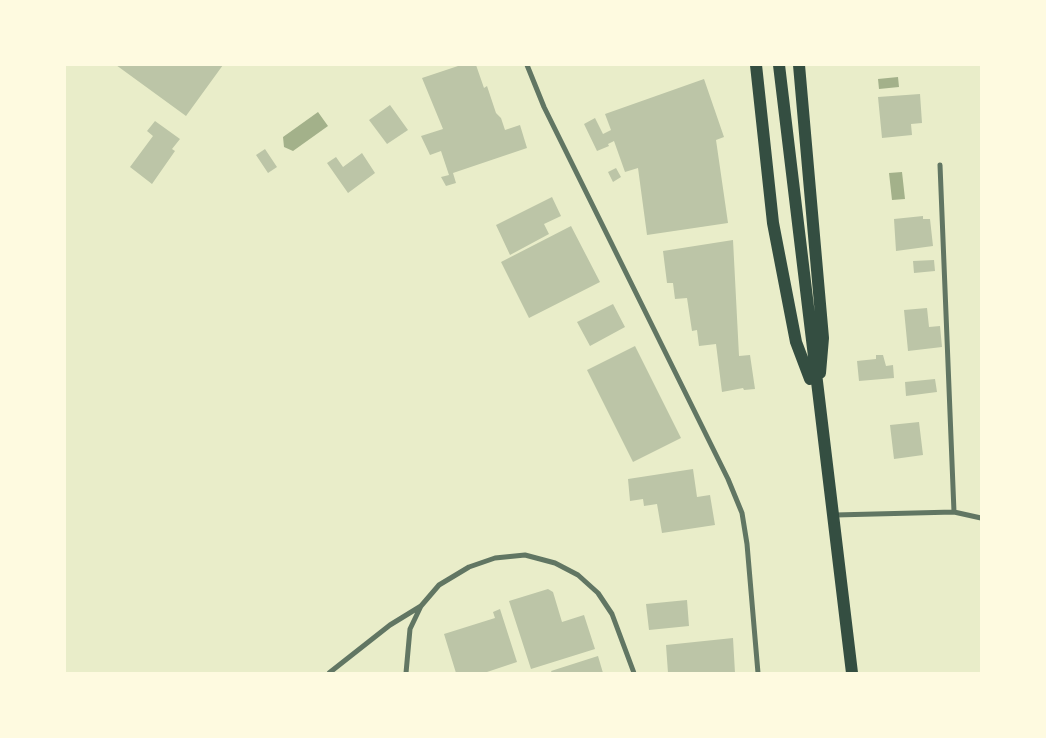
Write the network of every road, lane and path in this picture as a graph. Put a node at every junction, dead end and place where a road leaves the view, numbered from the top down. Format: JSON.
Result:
{"nodes":[{"id":1,"x":527,"y":65,"type":"edge"},
{"id":2,"x":756,"y":65,"type":"edge"},
{"id":3,"x":779,"y":65,"type":"edge"},
{"id":4,"x":799,"y":68,"type":"edge"},
{"id":5,"x":940,"y":165,"type":"dead end"},
{"id":6,"x":817,"y":398,"type":"junction"},
{"id":7,"x":954,"y":512,"type":"junction"},
{"id":8,"x":832,"y":515,"type":"junction"},
{"id":9,"x":981,"y":518,"type":"edge"},
{"id":10,"x":421,"y":606,"type":"junction"},
{"id":11,"x":329,"y":673,"type":"edge"},
{"id":12,"x":406,"y":673,"type":"edge"},
{"id":13,"x":634,"y":673,"type":"edge"},
{"id":14,"x":758,"y":673,"type":"edge"},
{"id":15,"x":852,"y":673,"type":"edge"}],
"edges":[{"from":1,"to":14,"type":"street"},
{"from":2,"to":6,"type":"main road"},
{"from":3,"to":6,"type":"main road"},
{"from":4,"to":6,"type":"main road"},
{"from":5,"to":7,"type":"street"},
{"from":6,"to":8,"type":"main road"},
{"from":7,"to":8,"type":"street"},
{"from":7,"to":9,"type":"street"},
{"from":8,"to":15,"type":"main road"},
{"from":10,"to":11,"type":"street"},
{"from":10,"to":12,"type":"street"},
{"from":10,"to":13,"type":"street"}]}
